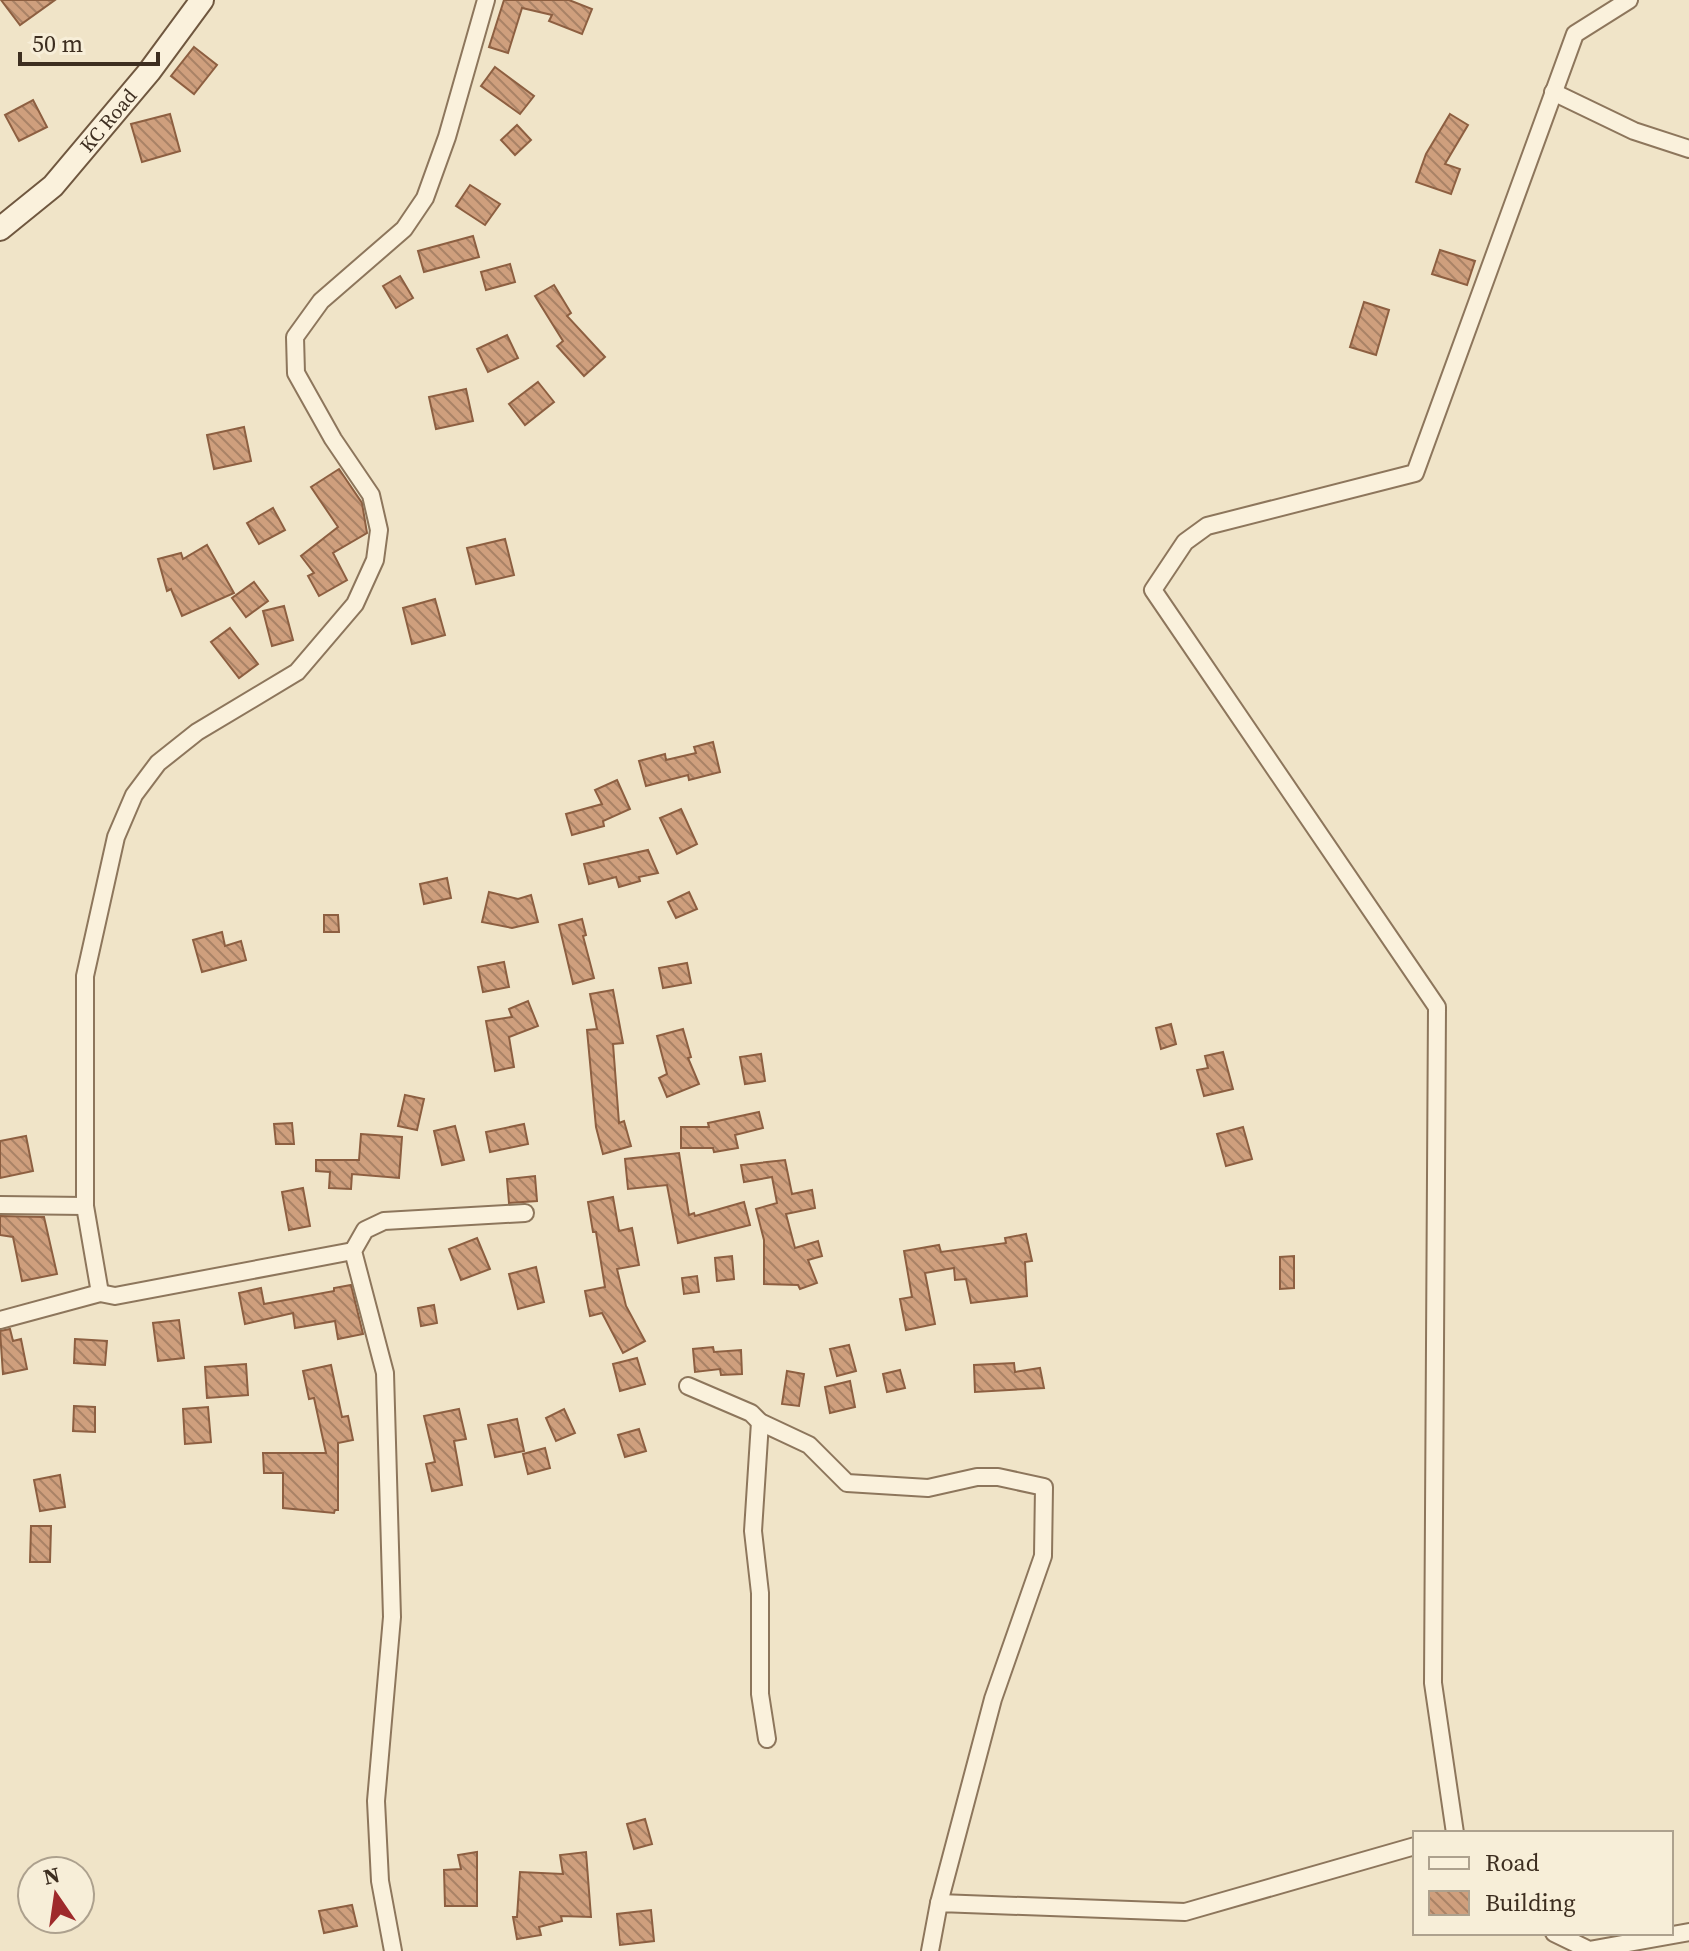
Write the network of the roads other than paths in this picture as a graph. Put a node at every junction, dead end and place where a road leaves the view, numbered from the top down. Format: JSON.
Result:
{"nodes":[{"id":1,"x":202,"y":0,"type":"edge"},
{"id":2,"x":486,"y":0,"type":"edge"},
{"id":3,"x":1629,"y":0,"type":"edge"},
{"id":4,"x":1553,"y":92,"type":"junction"},
{"id":5,"x":1689,"y":149,"type":"edge"},
{"id":6,"x":0,"y":229,"type":"edge"},
{"id":7,"x":0,"y":1205,"type":"edge"},
{"id":8,"x":85,"y":1206,"type":"junction"},
{"id":9,"x":525,"y":1213,"type":"dead end"},
{"id":10,"x":353,"y":1251,"type":"junction"},
{"id":11,"x":100,"y":1293,"type":"junction"},
{"id":12,"x":0,"y":1320,"type":"edge"},
{"id":13,"x":688,"y":1386,"type":"dead end"},
{"id":14,"x":760,"y":1422,"type":"junction"},
{"id":15,"x":767,"y":1739,"type":"dead end"},
{"id":16,"x":1455,"y":1831,"type":"edge"},
{"id":17,"x":1413,"y":1847,"type":"edge"},
{"id":18,"x":939,"y":1903,"type":"junction"},
{"id":19,"x":1558,"y":1935,"type":"edge"},
{"id":20,"x":1672,"y":1935,"type":"edge"},
{"id":21,"x":393,"y":1951,"type":"edge"},
{"id":22,"x":930,"y":1951,"type":"edge"}],
"edges":[{"from":1,"to":6,"type":"main road","name":"KC Road"},
{"from":2,"to":8,"type":"street"},
{"from":3,"to":4,"type":"street"},
{"from":4,"to":5,"type":"street"},
{"from":4,"to":16,"type":"street"},
{"from":7,"to":8,"type":"street"},
{"from":8,"to":11,"type":"street"},
{"from":9,"to":10,"type":"street"},
{"from":10,"to":11,"type":"street"},
{"from":10,"to":21,"type":"street"},
{"from":11,"to":12,"type":"street"},
{"from":13,"to":14,"type":"street"},
{"from":14,"to":15,"type":"street"},
{"from":14,"to":18,"type":"street"},
{"from":17,"to":18,"type":"street"},
{"from":18,"to":22,"type":"street"},
{"from":19,"to":20,"type":"street"}]}
